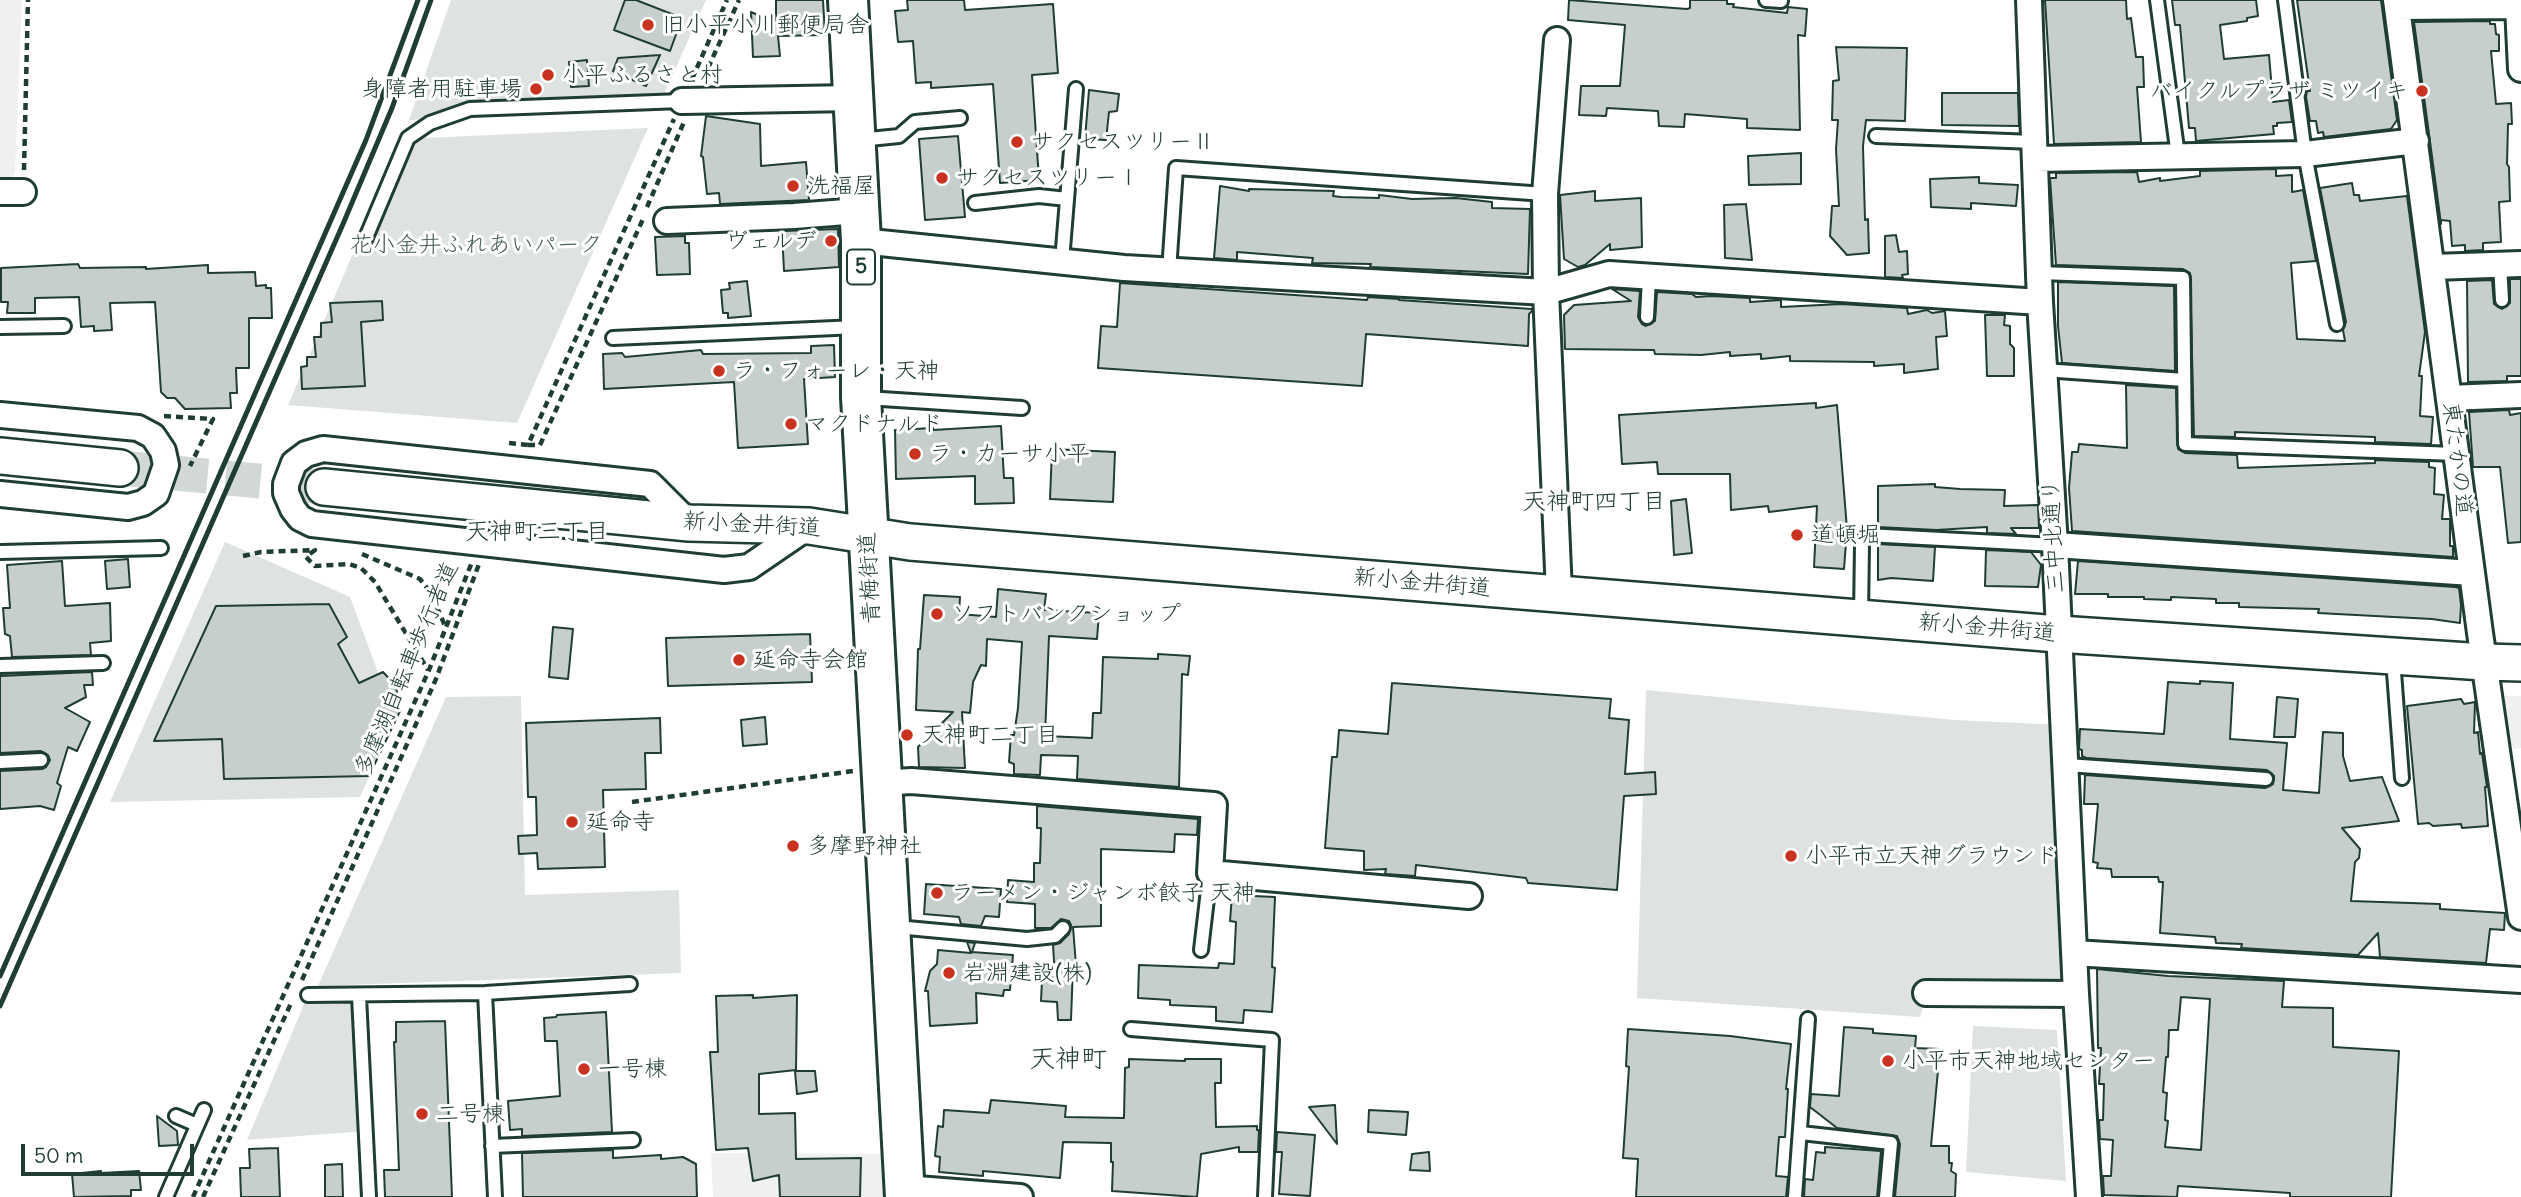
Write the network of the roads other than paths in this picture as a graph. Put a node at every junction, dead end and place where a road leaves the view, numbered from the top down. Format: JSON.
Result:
{"nodes":[{"id":1,"x":848,"y":0,"type":"edge"},
{"id":2,"x":1766,"y":0,"type":"edge"},
{"id":3,"x":2029,"y":0,"type":"edge"},
{"id":4,"x":2157,"y":0,"type":"edge"},
{"id":5,"x":2284,"y":0,"type":"edge"},
{"id":6,"x":1781,"y":1,"type":"edge"},
{"id":7,"x":2397,"y":3,"type":"edge"},
{"id":8,"x":2520,"y":6,"type":"edge"},
{"id":9,"x":1557,"y":40,"type":"dead end"},
{"id":10,"x":2521,"y":69,"type":"edge"},
{"id":11,"x":1076,"y":89,"type":"dead end"},
{"id":12,"x":853,"y":98,"type":"junction"},
{"id":13,"x":688,"y":100,"type":"joint"},
{"id":14,"x":960,"y":118,"type":"dead end"},
{"id":15,"x":1876,"y":136,"type":"dead end"},
{"id":16,"x":855,"y":140,"type":"junction"},
{"id":17,"x":2416,"y":141,"type":"junction"},
{"id":18,"x":2035,"y":150,"type":"junction"},
{"id":19,"x":2305,"y":155,"type":"junction"},
{"id":20,"x":2178,"y":156,"type":"junction"},
{"id":21,"x":1545,"y":194,"type":"junction"},
{"id":22,"x":1066,"y":200,"type":"junction"},
{"id":23,"x":975,"y":203,"type":"dead end"},
{"id":24,"x":667,"y":221,"type":"dead end"},
{"id":25,"x":860,"y":226,"type":"junction"},
{"id":26,"x":365,"y":240,"type":"dead end"},
{"id":27,"x":1062,"y":261,"type":"junction"},
{"id":28,"x":2510,"y":264,"type":"edge"},
{"id":29,"x":2433,"y":267,"type":"junction"},
{"id":30,"x":1169,"y":271,"type":"junction"},
{"id":31,"x":2039,"y":273,"type":"junction"},
{"id":32,"x":1649,"y":277,"type":"junction"},
{"id":33,"x":1546,"y":292,"type":"junction"},
{"id":34,"x":2502,"y":300,"type":"dead end"},
{"id":35,"x":2040,"y":302,"type":"junction"},
{"id":36,"x":1647,"y":317,"type":"dead end"},
{"id":37,"x":2337,"y":324,"type":"dead end"},
{"id":38,"x":64,"y":326,"type":"dead end"},
{"id":39,"x":861,"y":326,"type":"junction"},
{"id":40,"x":0,"y":327,"type":"edge"},
{"id":41,"x":613,"y":338,"type":"dead end"},
{"id":42,"x":2044,"y":370,"type":"junction"},
{"id":43,"x":2184,"y":380,"type":"junction"},
{"id":44,"x":2521,"y":395,"type":"edge"},
{"id":45,"x":861,"y":397,"type":"junction"},
{"id":46,"x":2449,"y":398,"type":"junction"},
{"id":47,"x":1022,"y":408,"type":"dead end"},
{"id":48,"x":0,"y":415,"type":"edge"},
{"id":49,"x":2456,"y":454,"type":"junction"},
{"id":50,"x":0,"y":456,"type":"edge"},
{"id":51,"x":120,"y":468,"type":"tunnel mouth"},
{"id":52,"x":324,"y":487,"type":"tunnel mouth"},
{"id":53,"x":0,"y":494,"type":"edge"},
{"id":54,"x":689,"y":523,"type":"junction"},
{"id":55,"x":809,"y":526,"type":"junction"},
{"id":56,"x":868,"y":534,"type":"junction"},
{"id":57,"x":2055,"y":545,"type":"junction"},
{"id":58,"x":161,"y":548,"type":"dead end"},
{"id":59,"x":0,"y":552,"type":"edge"},
{"id":60,"x":2472,"y":573,"type":"junction"},
{"id":61,"x":1559,"y":593,"type":"junction"},
{"id":62,"x":1861,"y":618,"type":"junction"},
{"id":63,"x":2058,"y":634,"type":"junction"},
{"id":64,"x":2392,"y":656,"type":"junction"},
{"id":65,"x":2484,"y":662,"type":"junction"},
{"id":66,"x":103,"y":663,"type":"dead end"},
{"id":67,"x":2521,"y":663,"type":"edge"},
{"id":68,"x":0,"y":666,"type":"edge"},
{"id":69,"x":41,"y":760,"type":"dead end"},
{"id":70,"x":0,"y":762,"type":"edge"},
{"id":71,"x":2067,"y":765,"type":"junction"},
{"id":72,"x":870,"y":777,"type":"junction"},
{"id":73,"x":2402,"y":778,"type":"dead end"},
{"id":74,"x":2266,"y":779,"type":"dead end"},
{"id":75,"x":2512,"y":804,"type":"edge"},
{"id":76,"x":1210,"y":873,"type":"junction"},
{"id":77,"x":1469,"y":896,"type":"dead end"},
{"id":78,"x":2521,"y":911,"type":"edge"},
{"id":79,"x":2521,"y":917,"type":"edge"},
{"id":80,"x":891,"y":927,"type":"junction"},
{"id":81,"x":1063,"y":928,"type":"dead end"},
{"id":82,"x":1201,"y":950,"type":"dead end"},
{"id":83,"x":2074,"y":953,"type":"junction"},
{"id":84,"x":2521,"y":981,"type":"edge"},
{"id":85,"x":630,"y":984,"type":"dead end"},
{"id":86,"x":485,"y":993,"type":"junction"},
{"id":87,"x":1926,"y":993,"type":"dead end"},
{"id":88,"x":2076,"y":994,"type":"junction"},
{"id":89,"x":308,"y":995,"type":"dead end"},
{"id":90,"x":359,"y":996,"type":"junction"},
{"id":91,"x":1808,"y":1019,"type":"dead end"},
{"id":92,"x":1131,"y":1029,"type":"dead end"},
{"id":93,"x":204,"y":1110,"type":"dead end"},
{"id":94,"x":176,"y":1116,"type":"dead end"},
{"id":95,"x":197,"y":1125,"type":"junction"},
{"id":96,"x":1801,"y":1133,"type":"junction"},
{"id":97,"x":633,"y":1140,"type":"dead end"},
{"id":98,"x":492,"y":1146,"type":"junction"},
{"id":99,"x":904,"y":1193,"type":"edge"},
{"id":100,"x":166,"y":1197,"type":"edge"},
{"id":101,"x":369,"y":1197,"type":"edge"},
{"id":102,"x":495,"y":1197,"type":"edge"},
{"id":103,"x":1020,"y":1197,"type":"edge"},
{"id":104,"x":1265,"y":1197,"type":"edge"},
{"id":105,"x":1795,"y":1197,"type":"edge"},
{"id":106,"x":1886,"y":1197,"type":"edge"},
{"id":107,"x":2089,"y":1197,"type":"edge"}],
"edges":[{"from":1,"to":12,"type":"main road","name":"青梅街道","number":"5"},
{"from":2,"to":6,"type":"lane"},
{"from":3,"to":18,"type":"street","name":"三中北通り"},
{"from":4,"to":20,"type":"lane"},
{"from":5,"to":19,"type":"lane"},
{"from":7,"to":8,"type":"street"},
{"from":7,"to":17,"type":"street","name":"東たかの道"},
{"from":8,"to":10,"type":"street"},
{"from":9,"to":21,"type":"street"},
{"from":11,"to":22,"type":"lane"},
{"from":12,"to":13,"type":"street"},
{"from":12,"to":16,"type":"main road","name":"青梅街道","number":"5"},
{"from":13,"to":26,"type":"lane"},
{"from":14,"to":16,"type":"lane"},
{"from":15,"to":18,"type":"lane"},
{"from":16,"to":25,"type":"main road","name":"青梅街道","number":"5"},
{"from":17,"to":19,"type":"street"},
{"from":17,"to":29,"type":"street","name":"東たかの道"},
{"from":18,"to":20,"type":"street"},
{"from":18,"to":31,"type":"street","name":"三中北通り"},
{"from":19,"to":20,"type":"street"},
{"from":19,"to":37,"type":"lane"},
{"from":21,"to":30,"type":"lane"},
{"from":21,"to":33,"type":"street"},
{"from":22,"to":23,"type":"lane"},
{"from":22,"to":27,"type":"lane"},
{"from":24,"to":25,"type":"street"},
{"from":25,"to":27,"type":"street"},
{"from":25,"to":39,"type":"main road","name":"青梅街道","number":"5"},
{"from":27,"to":30,"type":"street"},
{"from":28,"to":29,"type":"street"},
{"from":28,"to":34,"type":"lane"},
{"from":29,"to":46,"type":"street","name":"東たかの道"},
{"from":30,"to":33,"type":"street"},
{"from":31,"to":35,"type":"street","name":"三中北通り"},
{"from":31,"to":43,"type":"lane"},
{"from":32,"to":33,"type":"street"},
{"from":32,"to":35,"type":"street"},
{"from":32,"to":36,"type":"lane"},
{"from":33,"to":61,"type":"street"},
{"from":35,"to":42,"type":"street","name":"三中北通り"},
{"from":38,"to":40,"type":"lane"},
{"from":39,"to":41,"type":"lane"},
{"from":39,"to":45,"type":"main road","name":"青梅街道","number":"5"},
{"from":42,"to":43,"type":"lane"},
{"from":42,"to":57,"type":"street","name":"三中北通り"},
{"from":43,"to":49,"type":"lane"},
{"from":44,"to":46,"type":"street"},
{"from":45,"to":47,"type":"lane"},
{"from":45,"to":56,"type":"main road","name":"青梅街道","number":"5"},
{"from":46,"to":49,"type":"street","name":"東たかの道"},
{"from":48,"to":53,"type":"street"},
{"from":49,"to":60,"type":"street","name":"東たかの道"},
{"from":50,"to":51,"type":"main road"},
{"from":52,"to":54,"type":"main road","name":"新小金井街道"},
{"from":54,"to":55,"type":"main road","name":"新小金井街道"},
{"from":54,"to":55,"type":"street"},
{"from":55,"to":56,"type":"main road","name":"新小金井街道"},
{"from":56,"to":61,"type":"main road","name":"新小金井街道"},
{"from":56,"to":72,"type":"main road","name":"青梅街道","number":"5"},
{"from":57,"to":60,"type":"street"},
{"from":57,"to":62,"type":"lane"},
{"from":57,"to":63,"type":"street","name":"三中北通り"},
{"from":58,"to":59,"type":"lane"},
{"from":60,"to":65,"type":"street","name":"東たかの道"},
{"from":61,"to":62,"type":"main road","name":"新小金井街道"},
{"from":62,"to":63,"type":"main road","name":"新小金井街道"},
{"from":63,"to":64,"type":"main road","name":"新小金井街道"},
{"from":63,"to":71,"type":"street","name":"三中北通り"},
{"from":64,"to":65,"type":"main road","name":"新小金井街道"},
{"from":64,"to":73,"type":"lane"},
{"from":65,"to":67,"type":"main road","name":"新小金井街道"},
{"from":65,"to":75,"type":"street","name":"東たかの道"},
{"from":66,"to":68,"type":"lane"},
{"from":69,"to":70,"type":"lane"},
{"from":71,"to":74,"type":"lane"},
{"from":71,"to":83,"type":"street","name":"三中北通り"},
{"from":72,"to":76,"type":"street"},
{"from":72,"to":80,"type":"main road","name":"青梅街道","number":"5"},
{"from":75,"to":78,"type":"street","name":"東たかの道"},
{"from":76,"to":77,"type":"street"},
{"from":76,"to":82,"type":"lane"},
{"from":78,"to":79,"type":"street","name":"東たかの道"},
{"from":80,"to":81,"type":"lane"},
{"from":80,"to":99,"type":"main road","name":"青梅街道","number":"5"},
{"from":83,"to":84,"type":"street"},
{"from":83,"to":88,"type":"street","name":"三中北通り"},
{"from":85,"to":86,"type":"lane"},
{"from":86,"to":90,"type":"lane"},
{"from":86,"to":98,"type":"lane"},
{"from":87,"to":88,"type":"street"},
{"from":88,"to":107,"type":"street","name":"三中北通り"},
{"from":89,"to":90,"type":"lane"},
{"from":90,"to":101,"type":"lane"},
{"from":91,"to":96,"type":"lane"},
{"from":92,"to":104,"type":"lane"},
{"from":93,"to":95,"type":"lane"},
{"from":94,"to":95,"type":"lane"},
{"from":95,"to":100,"type":"lane"},
{"from":96,"to":105,"type":"lane"},
{"from":96,"to":106,"type":"lane"},
{"from":97,"to":98,"type":"lane"},
{"from":98,"to":102,"type":"lane"},
{"from":99,"to":103,"type":"street"}]}
